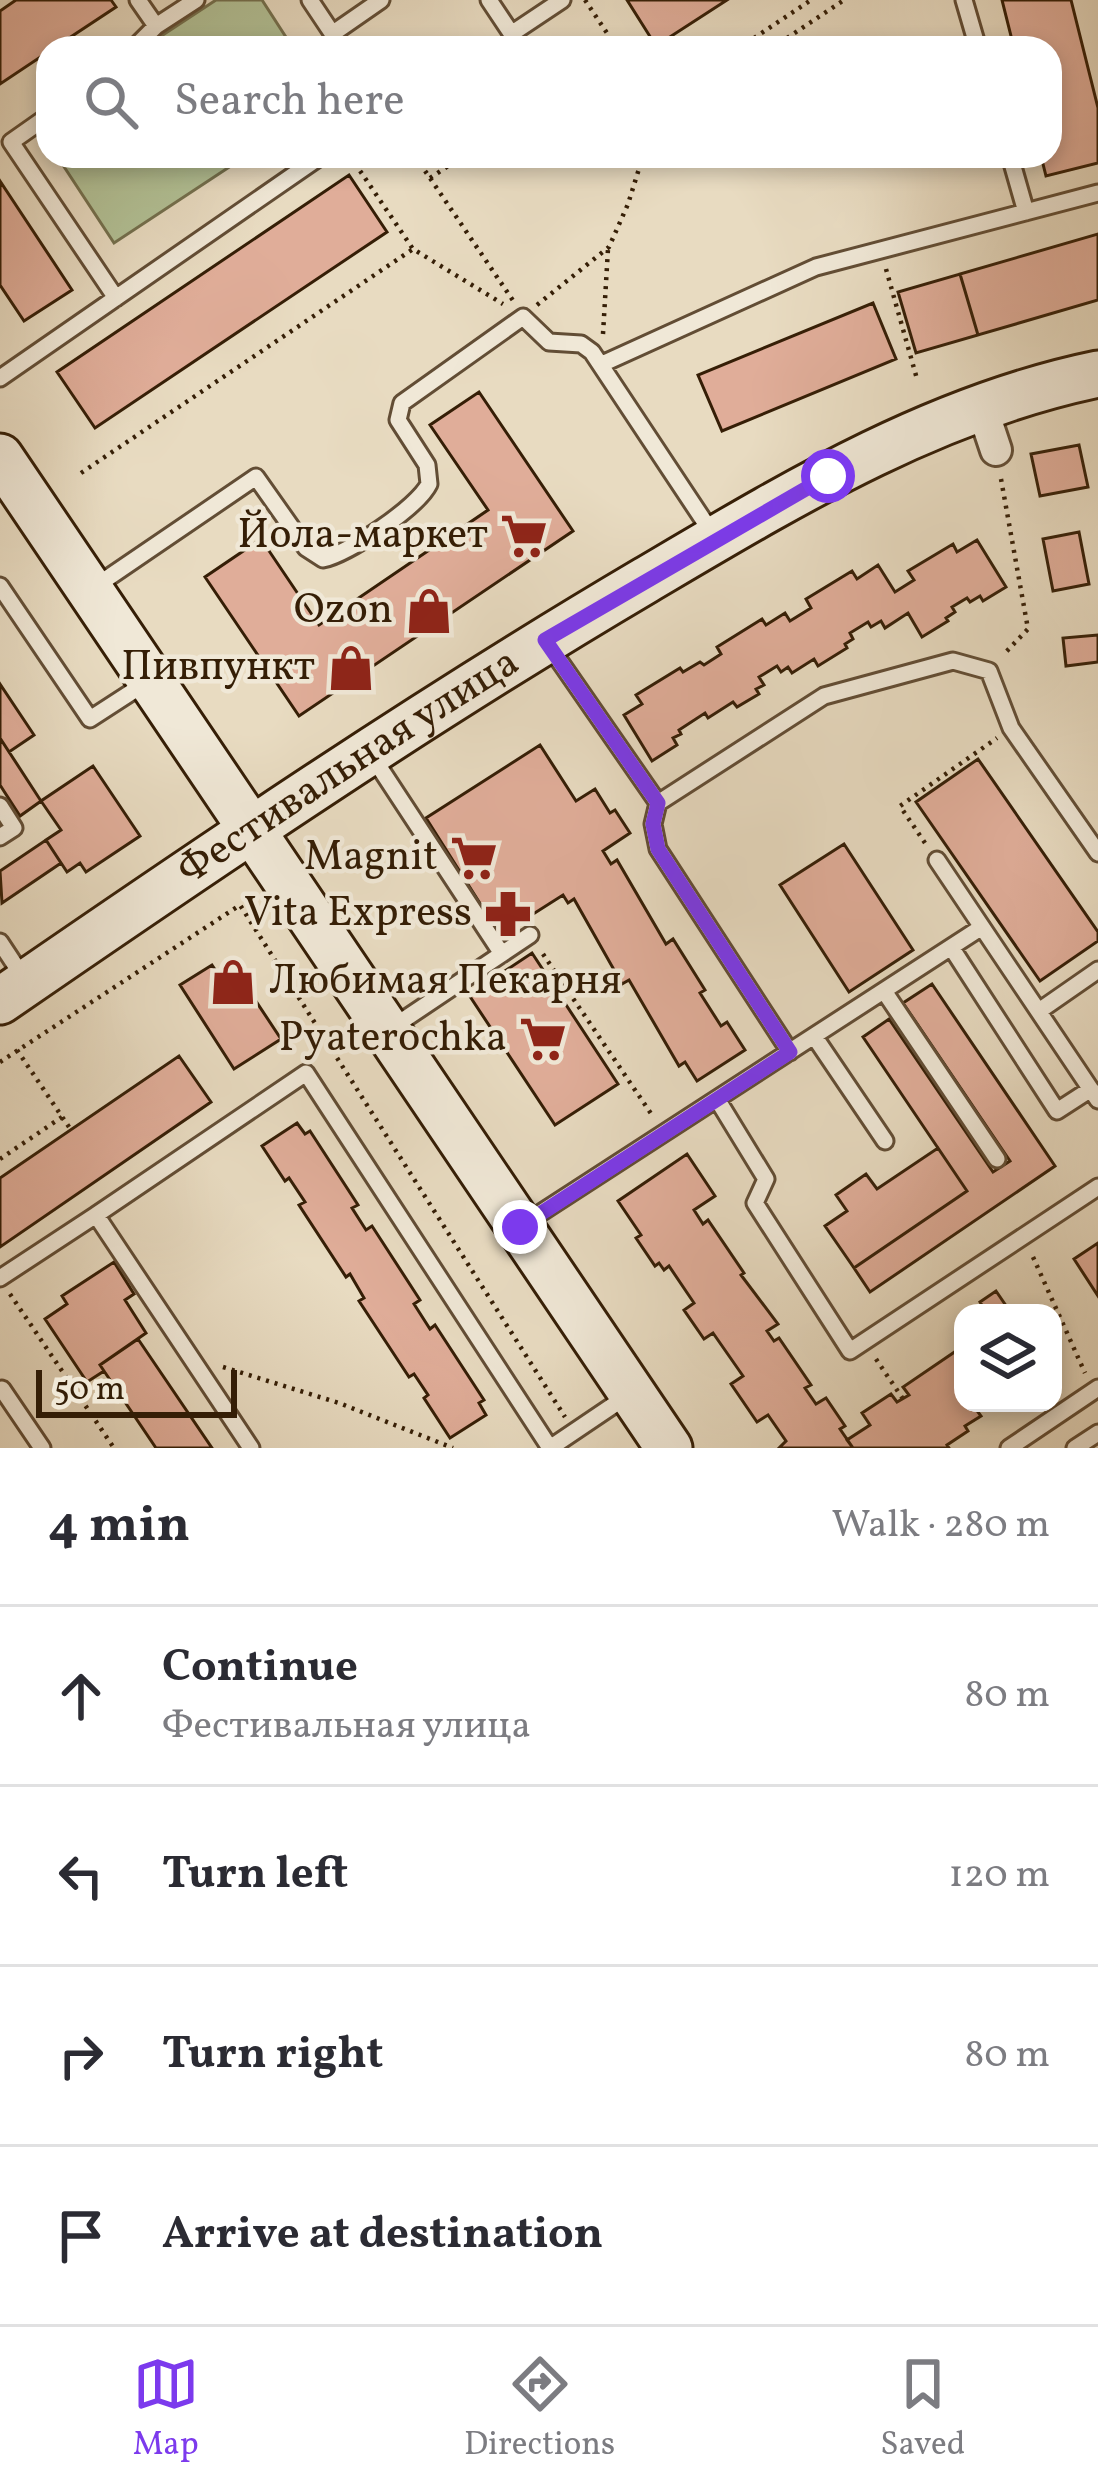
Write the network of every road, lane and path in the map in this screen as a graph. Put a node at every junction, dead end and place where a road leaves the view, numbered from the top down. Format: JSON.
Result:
{"nodes":[{"id":1,"x":138,"y":0,"type":"edge"},
{"id":2,"x":196,"y":0,"type":"edge"},
{"id":3,"x":310,"y":0,"type":"edge"},
{"id":4,"x":381,"y":0,"type":"edge"},
{"id":5,"x":489,"y":0,"type":"edge"},
{"id":6,"x":562,"y":0,"type":"edge"},
{"id":7,"x":586,"y":0,"type":"edge"},
{"id":8,"x":811,"y":0,"type":"edge"},
{"id":9,"x":844,"y":0,"type":"edge"},
{"id":10,"x":964,"y":0,"type":"edge"},
{"id":11,"x":156,"y":26,"type":"junction"},
{"id":12,"x":761,"y":33,"type":"junction"},
{"id":13,"x":146,"y":36,"type":"edge"},
{"id":14,"x":334,"y":36,"type":"edge"},
{"id":15,"x":342,"y":36,"type":"edge"},
{"id":16,"x":513,"y":36,"type":"edge"},
{"id":17,"x":522,"y":36,"type":"edge"},
{"id":18,"x":609,"y":36,"type":"edge"},
{"id":19,"x":757,"y":36,"type":"edge"},
{"id":20,"x":763,"y":36,"type":"edge"},
{"id":21,"x":789,"y":36,"type":"edge"},
{"id":22,"x":974,"y":36,"type":"edge"},
{"id":23,"x":36,"y":124,"type":"edge"},
{"id":24,"x":304,"y":168,"type":"edge"},
{"id":25,"x":358,"y":168,"type":"edge"},
{"id":26,"x":423,"y":168,"type":"edge"},
{"id":27,"x":445,"y":168,"type":"edge"},
{"id":28,"x":639,"y":168,"type":"edge"},
{"id":29,"x":1013,"y":168,"type":"edge"},
{"id":30,"x":430,"y":178,"type":"junction"},
{"id":31,"x":1098,"y":193,"type":"edge"},
{"id":32,"x":1026,"y":212,"type":"junction"},
{"id":33,"x":608,"y":247,"type":"junction"},
{"id":34,"x":413,"y":249,"type":"junction"},
{"id":35,"x":880,"y":250,"type":"junction"},
{"id":36,"x":116,"y":298,"type":"junction"},
{"id":37,"x":524,"y":317,"type":"junction"},
{"id":38,"x":602,"y":364,"type":"junction"},
{"id":39,"x":1098,"y":374,"type":"edge"},
{"id":40,"x":0,"y":378,"type":"edge"},
{"id":41,"x":917,"y":380,"type":"dead end"},
{"id":42,"x":981,"y":405,"type":"junction"},
{"id":43,"x":996,"y":450,"type":"joint"},
{"id":44,"x":0,"y":457,"type":"edge"},
{"id":45,"x":81,"y":473,"type":"dead end"},
{"id":46,"x":716,"y":538,"type":"junction"},
{"id":47,"x":0,"y":586,"type":"edge"},
{"id":48,"x":90,"y":590,"type":"junction"},
{"id":49,"x":545,"y":640,"type":"junction"},
{"id":50,"x":989,"y":671,"type":"junction"},
{"id":51,"x":150,"y":680,"type":"junction"},
{"id":52,"x":1011,"y":728,"type":"junction"},
{"id":53,"x":368,"y":750,"type":"junction"},
{"id":54,"x":658,"y":803,"type":"junction"},
{"id":55,"x":0,"y":806,"type":"edge"},
{"id":56,"x":250,"y":829,"type":"junction"},
{"id":57,"x":0,"y":837,"type":"edge"},
{"id":58,"x":1098,"y":853,"type":"edge"},
{"id":59,"x":937,"y":860,"type":"joint"},
{"id":60,"x":982,"y":927,"type":"junction"},
{"id":61,"x":530,"y":935,"type":"joint"},
{"id":62,"x":0,"y":942,"type":"edge"},
{"id":63,"x":951,"y":947,"type":"junction"},
{"id":64,"x":502,"y":954,"type":"junction"},
{"id":65,"x":1098,"y":970,"type":"edge"},
{"id":66,"x":884,"y":991,"type":"junction"},
{"id":67,"x":13,"y":992,"type":"edge"},
{"id":68,"x":1039,"y":1011,"type":"junction"},
{"id":69,"x":388,"y":1031,"type":"junction"},
{"id":70,"x":814,"y":1036,"type":"junction"},
{"id":71,"x":17,"y":1050,"type":"junction"},
{"id":72,"x":790,"y":1052,"type":"junction"},
{"id":73,"x":0,"y":1062,"type":"edge"},
{"id":74,"x":1094,"y":1094,"type":"edge"},
{"id":75,"x":717,"y":1099,"type":"junction"},
{"id":76,"x":62,"y":1117,"type":"junction"},
{"id":77,"x":71,"y":1130,"type":"dead end"},
{"id":78,"x":664,"y":1133,"type":"junction"},
{"id":79,"x":885,"y":1141,"type":"dead end"},
{"id":80,"x":0,"y":1159,"type":"edge"},
{"id":81,"x":997,"y":1159,"type":"dead end"},
{"id":82,"x":1098,"y":1187,"type":"edge"},
{"id":83,"x":96,"y":1215,"type":"junction"},
{"id":84,"x":520,"y":1227,"type":"junction"},
{"id":85,"x":1024,"y":1236,"type":"junction"},
{"id":86,"x":0,"y":1279,"type":"edge"},
{"id":87,"x":864,"y":1341,"type":"junction"},
{"id":88,"x":189,"y":1356,"type":"junction"},
{"id":89,"x":1,"y":1388,"type":"edge"},
{"id":90,"x":1096,"y":1390,"type":"edge"},
{"id":91,"x":632,"y":1393,"type":"junction"},
{"id":92,"x":903,"y":1399,"type":"dead end"},
{"id":93,"x":575,"y":1432,"type":"junction"},
{"id":94,"x":1098,"y":1433,"type":"edge"},
{"id":95,"x":42,"y":1448,"type":"edge"},
{"id":96,"x":114,"y":1448,"type":"edge"},
{"id":97,"x":251,"y":1448,"type":"edge"},
{"id":98,"x":453,"y":1448,"type":"edge"},
{"id":99,"x":550,"y":1448,"type":"edge"},
{"id":100,"x":669,"y":1448,"type":"edge"},
{"id":101,"x":1009,"y":1448,"type":"edge"},
{"id":102,"x":1075,"y":1448,"type":"edge"}],
"edges":[{"from":1,"to":11,"type":"lane"},
{"from":2,"to":11,"type":"lane"},
{"from":3,"to":14,"type":"lane"},
{"from":4,"to":15,"type":"lane"},
{"from":5,"to":16,"type":"lane"},
{"from":6,"to":17,"type":"lane"},
{"from":7,"to":18,"type":"path"},
{"from":8,"to":12,"type":"path"},
{"from":9,"to":21,"type":"path"},
{"from":10,"to":22,"type":"lane"},
{"from":11,"to":13,"type":"lane"},
{"from":12,"to":19,"type":"path"},
{"from":12,"to":20,"type":"path"},
{"from":23,"to":36,"type":"lane"},
{"from":24,"to":36,"type":"lane"},
{"from":25,"to":34,"type":"path"},
{"from":26,"to":30,"type":"path"},
{"from":27,"to":30,"type":"path"},
{"from":28,"to":33,"type":"path"},
{"from":29,"to":32,"type":"lane"},
{"from":30,"to":37,"type":"path"},
{"from":31,"to":32,"type":"lane"},
{"from":32,"to":35,"type":"lane"},
{"from":33,"to":37,"type":"path"},
{"from":33,"to":38,"type":"path"},
{"from":34,"to":37,"type":"path"},
{"from":34,"to":45,"type":"path"},
{"from":35,"to":38,"type":"lane"},
{"from":35,"to":41,"type":"path"},
{"from":36,"to":40,"type":"lane"},
{"from":37,"to":38,"type":"lane"},
{"from":37,"to":48,"type":"lane"},
{"from":38,"to":46,"type":"lane"},
{"from":39,"to":42,"type":"street","name":"Фестивальная улица"},
{"from":42,"to":43,"type":"street"},
{"from":42,"to":46,"type":"street","name":"Фестивальная улица"},
{"from":43,"to":50,"type":"path"},
{"from":44,"to":48,"type":"street"},
{"from":46,"to":49,"type":"street","name":"Фестивальная улица"},
{"from":47,"to":51,"type":"lane"},
{"from":48,"to":51,"type":"street"},
{"from":49,"to":53,"type":"street","name":"Фестивальная улица"},
{"from":49,"to":54,"type":"lane"},
{"from":50,"to":52,"type":"lane"},
{"from":50,"to":54,"type":"lane"},
{"from":51,"to":56,"type":"street"},
{"from":52,"to":58,"type":"lane"},
{"from":52,"to":59,"type":"path"},
{"from":53,"to":56,"type":"street","name":"Фестивальная улица"},
{"from":53,"to":64,"type":"lane"},
{"from":54,"to":72,"type":"lane"},
{"from":55,"to":57,"type":"lane"},
{"from":56,"to":67,"type":"street","name":"Фестивальная улица"},
{"from":56,"to":69,"type":"street"},
{"from":59,"to":60,"type":"lane"},
{"from":60,"to":63,"type":"lane"},
{"from":60,"to":68,"type":"lane"},
{"from":61,"to":64,"type":"lane"},
{"from":61,"to":78,"type":"path"},
{"from":62,"to":67,"type":"lane"},
{"from":63,"to":66,"type":"lane"},
{"from":63,"to":74,"type":"lane"},
{"from":64,"to":69,"type":"lane"},
{"from":65,"to":68,"type":"lane"},
{"from":66,"to":70,"type":"lane"},
{"from":66,"to":81,"type":"lane"},
{"from":68,"to":74,"type":"lane"},
{"from":69,"to":84,"type":"street"},
{"from":70,"to":72,"type":"lane"},
{"from":70,"to":79,"type":"lane"},
{"from":71,"to":73,"type":"path"},
{"from":71,"to":76,"type":"path"},
{"from":71,"to":93,"type":"path"},
{"from":72,"to":75,"type":"lane"},
{"from":75,"to":78,"type":"lane"},
{"from":75,"to":87,"type":"lane"},
{"from":76,"to":77,"type":"path"},
{"from":76,"to":80,"type":"path"},
{"from":78,"to":84,"type":"lane"},
{"from":82,"to":85,"type":"lane"},
{"from":83,"to":86,"type":"lane"},
{"from":83,"to":88,"type":"lane"},
{"from":83,"to":99,"type":"lane"},
{"from":84,"to":91,"type":"street"},
{"from":85,"to":87,"type":"lane"},
{"from":85,"to":90,"type":"path"},
{"from":86,"to":96,"type":"path"},
{"from":87,"to":92,"type":"path"},
{"from":88,"to":97,"type":"lane"},
{"from":88,"to":98,"type":"path"},
{"from":89,"to":95,"type":"lane"},
{"from":90,"to":101,"type":"lane"},
{"from":91,"to":93,"type":"lane"},
{"from":91,"to":100,"type":"street"},
{"from":93,"to":99,"type":"lane"},
{"from":94,"to":102,"type":"lane"}]}
